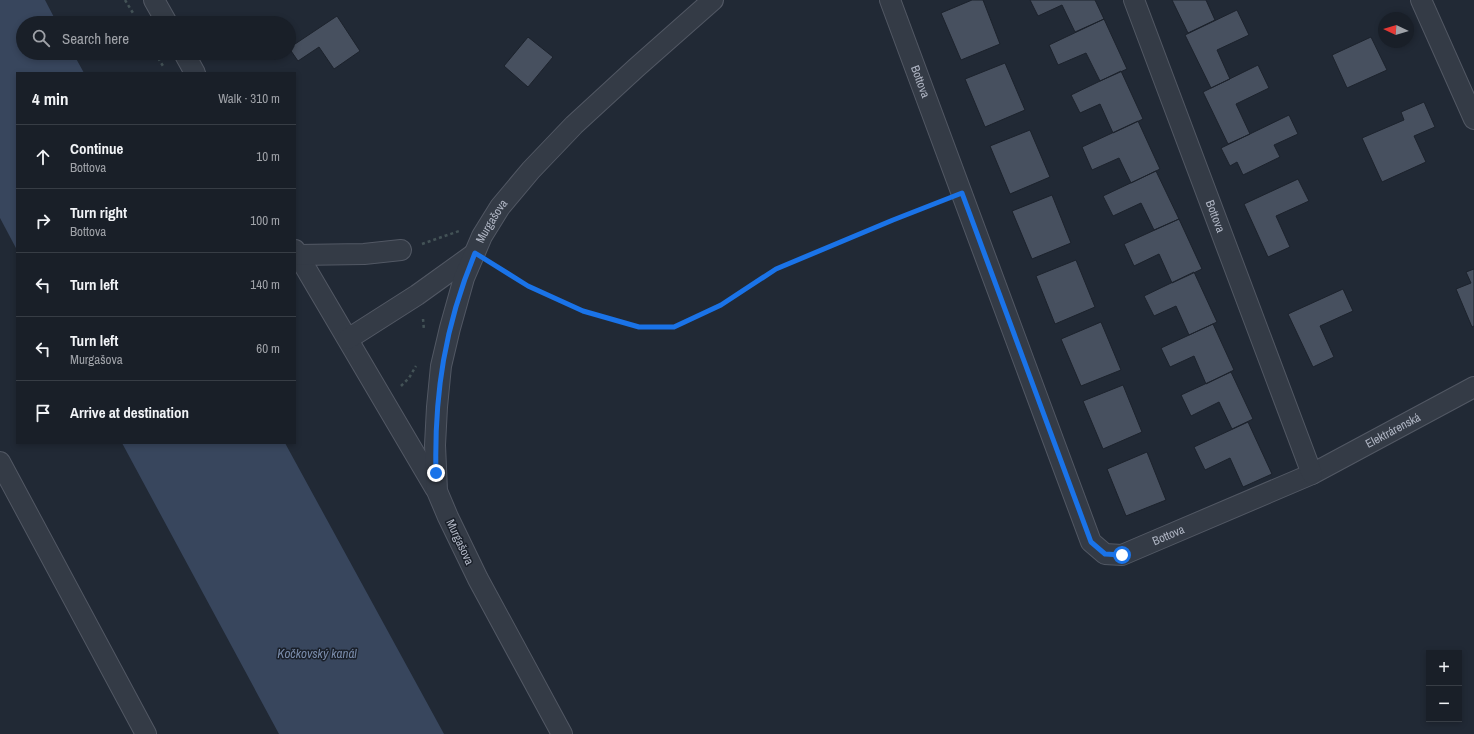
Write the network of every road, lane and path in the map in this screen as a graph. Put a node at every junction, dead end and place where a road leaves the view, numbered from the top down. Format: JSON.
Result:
{"nodes":[{"id":1,"x":125,"y":0,"type":"edge"},
{"id":2,"x":154,"y":0,"type":"edge"},
{"id":3,"x":713,"y":0,"type":"edge"},
{"id":4,"x":890,"y":0,"type":"edge"},
{"id":5,"x":1134,"y":0,"type":"edge"},
{"id":6,"x":1422,"y":0,"type":"edge"},
{"id":7,"x":134,"y":16,"type":"edge"},
{"id":8,"x":163,"y":16,"type":"edge"},
{"id":9,"x":159,"y":60,"type":"edge"},
{"id":10,"x":188,"y":60,"type":"edge"},
{"id":11,"x":165,"y":72,"type":"edge"},
{"id":12,"x":194,"y":72,"type":"edge"},
{"id":13,"x":1474,"y":119,"type":"edge"},
{"id":14,"x":962,"y":193,"type":"junction"},
{"id":15,"x":493,"y":217,"type":"junction"},
{"id":16,"x":401,"y":250,"type":"joint"},
{"id":17,"x":296,"y":253,"type":"edge"},
{"id":18,"x":475,"y":253,"type":"junction"},
{"id":19,"x":423,"y":312,"type":"dead end"},
{"id":20,"x":424,"y":337,"type":"dead end"},
{"id":21,"x":348,"y":339,"type":"junction"},
{"id":22,"x":418,"y":361,"type":"dead end"},
{"id":23,"x":1474,"y":387,"type":"edge"},
{"id":24,"x":398,"y":389,"type":"dead end"},
{"id":25,"x":0,"y":462,"type":"edge"},
{"id":26,"x":1312,"y":474,"type":"junction"},
{"id":27,"x":438,"y":491,"type":"junction"},
{"id":28,"x":146,"y":734,"type":"edge"},
{"id":29,"x":562,"y":734,"type":"edge"}],
"edges":[{"from":1,"to":7,"type":"path"},
{"from":2,"to":8,"type":"street"},
{"from":3,"to":15,"type":"street","name":"Murgašova"},
{"from":4,"to":14,"type":"street","name":"Bottova"},
{"from":5,"to":26,"type":"street","name":"Bottova"},
{"from":6,"to":13,"type":"street"},
{"from":9,"to":11,"type":"path"},
{"from":10,"to":12,"type":"street"},
{"from":14,"to":18,"type":"path"},
{"from":14,"to":26,"type":"street","name":"Bottova"},
{"from":15,"to":16,"type":"path"},
{"from":15,"to":18,"type":"street","name":"Murgašova"},
{"from":16,"to":17,"type":"street"},
{"from":17,"to":21,"type":"street"},
{"from":18,"to":21,"type":"street"},
{"from":18,"to":27,"type":"street","name":"Murgašova"},
{"from":19,"to":20,"type":"path"},
{"from":21,"to":27,"type":"street"},
{"from":22,"to":24,"type":"path"},
{"from":23,"to":26,"type":"street","name":"Elektrárenská"},
{"from":25,"to":28,"type":"street"},
{"from":27,"to":29,"type":"street","name":"Murgašova"}]}
